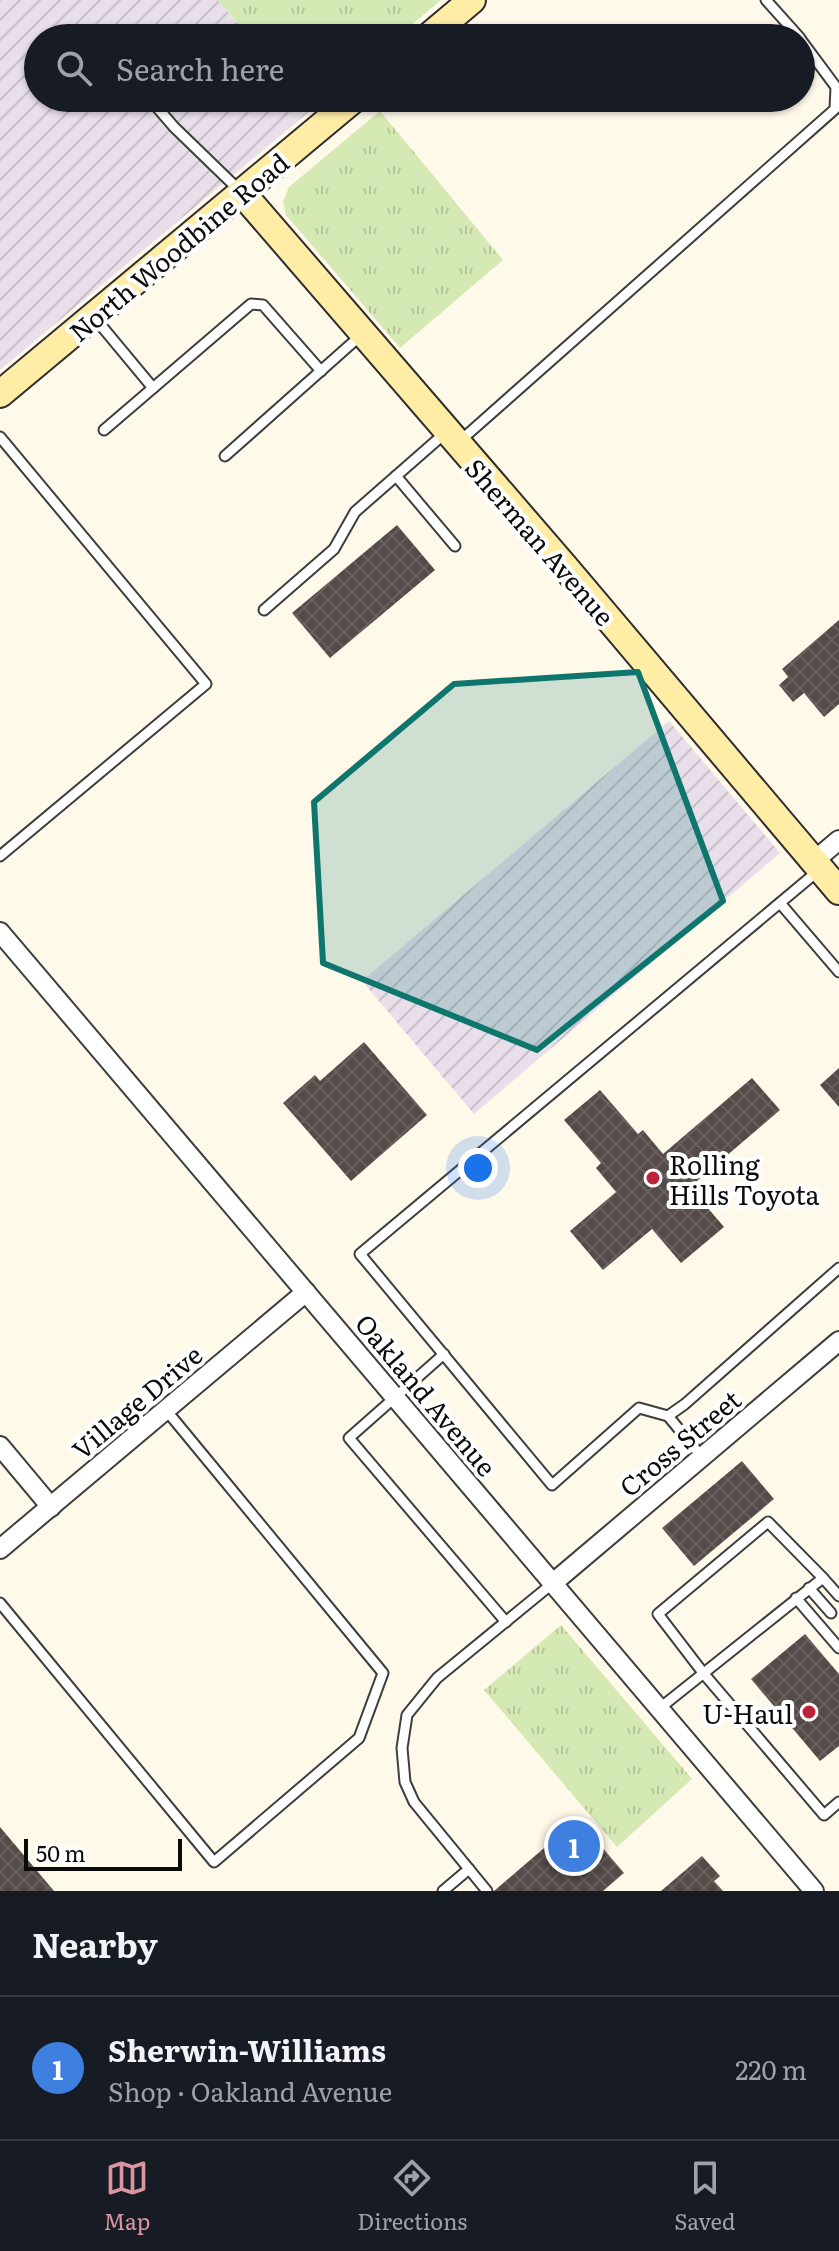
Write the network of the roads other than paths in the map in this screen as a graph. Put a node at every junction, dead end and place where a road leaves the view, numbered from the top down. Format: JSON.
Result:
{"nodes":[{"id":1,"x":472,"y":0,"type":"edge"},
{"id":2,"x":766,"y":0,"type":"edge"},
{"id":3,"x":444,"y":24,"type":"edge"},
{"id":4,"x":787,"y":24,"type":"edge"},
{"id":5,"x":815,"y":59,"type":"edge"},
{"id":6,"x":161,"y":112,"type":"edge"},
{"id":7,"x":338,"y":112,"type":"edge"},
{"id":8,"x":242,"y":193,"type":"junction"},
{"id":9,"x":93,"y":316,"type":"junction"},
{"id":10,"x":363,"y":334,"type":"junction"},
{"id":11,"x":321,"y":371,"type":"junction"},
{"id":12,"x":153,"y":388,"type":"junction"},
{"id":13,"x":0,"y":394,"type":"edge"},
{"id":14,"x":104,"y":430,"type":"dead end"},
{"id":15,"x":0,"y":437,"type":"edge"},
{"id":16,"x":452,"y":438,"type":"junction"},
{"id":17,"x":225,"y":456,"type":"dead end"},
{"id":18,"x":396,"y":476,"type":"junction"},
{"id":19,"x":455,"y":546,"type":"dead end"},
{"id":20,"x":264,"y":610,"type":"dead end"},
{"id":21,"x":839,"y":840,"type":"edge"},
{"id":22,"x":0,"y":856,"type":"edge"},
{"id":23,"x":817,"y":865,"type":"junction"},
{"id":24,"x":839,"y":891,"type":"edge"},
{"id":25,"x":780,"y":903,"type":"junction"},
{"id":26,"x":2,"y":938,"type":"edge"},
{"id":27,"x":839,"y":972,"type":"edge"},
{"id":28,"x":839,"y":1268,"type":"edge"},
{"id":29,"x":306,"y":1292,"type":"junction"},
{"id":30,"x":839,"y":1341,"type":"edge"},
{"id":31,"x":444,"y":1354,"type":"junction"},
{"id":32,"x":395,"y":1398,"type":"junction"},
{"id":33,"x":166,"y":1410,"type":"junction"},
{"id":34,"x":668,"y":1416,"type":"junction"},
{"id":35,"x":0,"y":1446,"type":"edge"},
{"id":36,"x":702,"y":1457,"type":"junction"},
{"id":37,"x":51,"y":1507,"type":"junction"},
{"id":38,"x":0,"y":1549,"type":"edge"},
{"id":39,"x":823,"y":1578,"type":"junction"},
{"id":40,"x":553,"y":1583,"type":"junction"},
{"id":41,"x":809,"y":1588,"type":"junction"},
{"id":42,"x":839,"y":1596,"type":"edge"},
{"id":43,"x":796,"y":1598,"type":"junction"},
{"id":44,"x":0,"y":1603,"type":"edge"},
{"id":45,"x":831,"y":1613,"type":"dead end"},
{"id":46,"x":506,"y":1622,"type":"junction"},
{"id":47,"x":839,"y":1648,"type":"edge"},
{"id":48,"x":704,"y":1674,"type":"junction"},
{"id":49,"x":660,"y":1708,"type":"junction"},
{"id":50,"x":839,"y":1802,"type":"edge"},
{"id":51,"x":469,"y":1869,"type":"junction"},
{"id":52,"x":443,"y":1891,"type":"edge"},
{"id":53,"x":487,"y":1891,"type":"edge"},
{"id":54,"x":814,"y":1891,"type":"edge"}],
"edges":[{"from":1,"to":3,"type":"street"},
{"from":2,"to":4,"type":"lane"},
{"from":5,"to":16,"type":"lane"},
{"from":6,"to":8,"type":"lane"},
{"from":7,"to":8,"type":"street","name":"North Woodbine Road"},
{"from":8,"to":9,"type":"street","name":"North Woodbine Road"},
{"from":8,"to":10,"type":"street","name":"Sherman Avenue"},
{"from":9,"to":12,"type":"lane"},
{"from":9,"to":13,"type":"street","name":"North Woodbine Road"},
{"from":10,"to":11,"type":"lane"},
{"from":10,"to":16,"type":"street","name":"Sherman Avenue"},
{"from":11,"to":12,"type":"lane"},
{"from":11,"to":17,"type":"lane"},
{"from":12,"to":14,"type":"lane"},
{"from":15,"to":22,"type":"lane"},
{"from":16,"to":18,"type":"lane"},
{"from":16,"to":23,"type":"street","name":"Sherman Avenue"},
{"from":18,"to":19,"type":"lane"},
{"from":18,"to":20,"type":"lane"},
{"from":21,"to":23,"type":"street"},
{"from":23,"to":24,"type":"street","name":"Sherman Avenue"},
{"from":23,"to":25,"type":"lane"},
{"from":25,"to":27,"type":"lane"},
{"from":25,"to":31,"type":"lane"},
{"from":26,"to":29,"type":"street","name":"Oakland Avenue"},
{"from":28,"to":34,"type":"lane"},
{"from":29,"to":32,"type":"street","name":"Oakland Avenue"},
{"from":29,"to":33,"type":"street","name":"Village Drive"},
{"from":30,"to":36,"type":"street","name":"Cross Street"},
{"from":31,"to":32,"type":"lane"},
{"from":31,"to":34,"type":"lane"},
{"from":32,"to":40,"type":"street","name":"Oakland Avenue"},
{"from":32,"to":46,"type":"lane"},
{"from":33,"to":37,"type":"street","name":"Village Drive"},
{"from":33,"to":44,"type":"lane"},
{"from":34,"to":36,"type":"lane"},
{"from":35,"to":37,"type":"street"},
{"from":36,"to":40,"type":"street","name":"Cross Street"},
{"from":37,"to":38,"type":"street","name":"Village Drive"},
{"from":39,"to":41,"type":"lane"},
{"from":39,"to":42,"type":"lane"},
{"from":39,"to":48,"type":"lane"},
{"from":40,"to":46,"type":"lane"},
{"from":40,"to":49,"type":"street","name":"Oakland Avenue"},
{"from":41,"to":43,"type":"lane"},
{"from":41,"to":45,"type":"lane"},
{"from":43,"to":47,"type":"lane"},
{"from":43,"to":48,"type":"lane"},
{"from":46,"to":51,"type":"lane"},
{"from":48,"to":49,"type":"lane"},
{"from":48,"to":50,"type":"lane"},
{"from":49,"to":54,"type":"street","name":"Oakland Avenue"},
{"from":51,"to":52,"type":"lane"},
{"from":51,"to":53,"type":"lane"}]}
